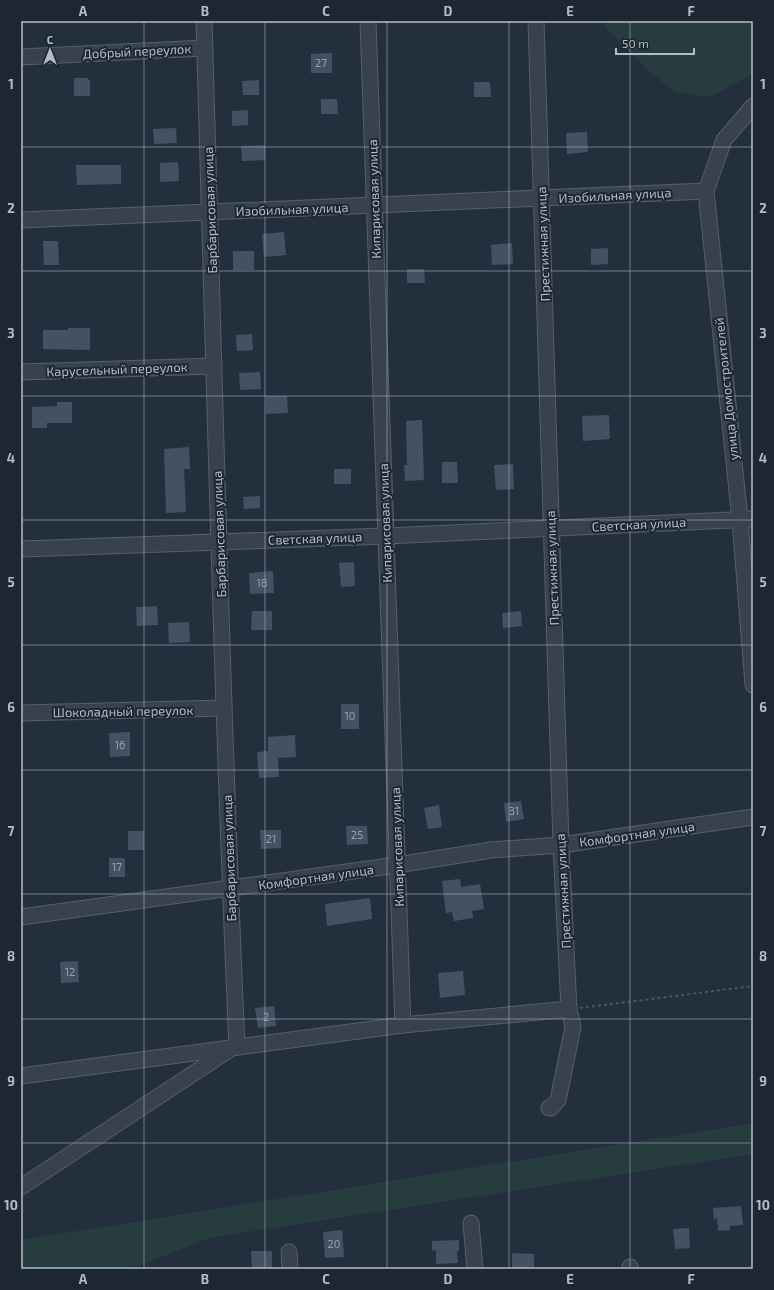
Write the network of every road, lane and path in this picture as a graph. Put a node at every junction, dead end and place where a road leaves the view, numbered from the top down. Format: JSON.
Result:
{"nodes":[{"id":1,"x":204,"y":21,"type":"edge"},
{"id":2,"x":368,"y":21,"type":"edge"},
{"id":3,"x":536,"y":21,"type":"edge"},
{"id":4,"x":205,"y":48,"type":"junction"},
{"id":5,"x":21,"y":57,"type":"edge"},
{"id":6,"x":753,"y":106,"type":"edge"},
{"id":7,"x":706,"y":191,"type":"junction"},
{"id":8,"x":541,"y":198,"type":"junction"},
{"id":9,"x":374,"y":206,"type":"junction"},
{"id":10,"x":210,"y":212,"type":"junction"},
{"id":11,"x":21,"y":220,"type":"edge"},
{"id":12,"x":214,"y":366,"type":"junction"},
{"id":13,"x":21,"y":372,"type":"edge"},
{"id":14,"x":746,"y":520,"type":"edge"},
{"id":15,"x":551,"y":528,"type":"junction"},
{"id":16,"x":386,"y":536,"type":"junction"},
{"id":17,"x":219,"y":542,"type":"junction"},
{"id":18,"x":21,"y":549,"type":"edge"},
{"id":19,"x":753,"y":685,"type":"edge"},
{"id":20,"x":224,"y":708,"type":"junction"},
{"id":21,"x":21,"y":713,"type":"edge"},
{"id":22,"x":753,"y":817,"type":"edge"},
{"id":23,"x":561,"y":845,"type":"junction"},
{"id":24,"x":398,"y":865,"type":"junction"},
{"id":25,"x":230,"y":888,"type":"junction"},
{"id":26,"x":21,"y":917,"type":"edge"},
{"id":27,"x":753,"y":986,"type":"edge"},
{"id":28,"x":569,"y":1009,"type":"junction"},
{"id":29,"x":403,"y":1025,"type":"junction"},
{"id":30,"x":235,"y":1047,"type":"junction"},
{"id":31,"x":21,"y":1076,"type":"edge"},
{"id":32,"x":549,"y":1108,"type":"dead end"},
{"id":33,"x":21,"y":1187,"type":"edge"},
{"id":34,"x":471,"y":1223,"type":"dead end"},
{"id":35,"x":289,"y":1252,"type":"dead end"},
{"id":36,"x":290,"y":1269,"type":"edge"},
{"id":37,"x":475,"y":1269,"type":"edge"}],
"edges":[{"from":1,"to":4,"type":"street","name":"Барбарисовая улица"},
{"from":2,"to":9,"type":"street","name":"Кипарисовая улица"},
{"from":3,"to":8,"type":"street","name":"Престижная улица"},
{"from":4,"to":5,"type":"street","name":"Добрый переулок"},
{"from":4,"to":10,"type":"street","name":"Барбарисовая улица"},
{"from":6,"to":7,"type":"street","name":"улица Домостроителей"},
{"from":7,"to":8,"type":"street","name":"Изобильная улица"},
{"from":7,"to":14,"type":"street","name":"улица Домостроителей"},
{"from":8,"to":9,"type":"street","name":"Изобильная улица"},
{"from":8,"to":15,"type":"street","name":"Престижная улица"},
{"from":9,"to":10,"type":"street","name":"Изобильная улица"},
{"from":9,"to":16,"type":"street","name":"Кипарисовая улица"},
{"from":10,"to":11,"type":"street","name":"Изобильная улица"},
{"from":10,"to":12,"type":"street","name":"Барбарисовая улица"},
{"from":12,"to":13,"type":"street","name":"Карусельный переулок"},
{"from":12,"to":17,"type":"street","name":"Барбарисовая улица"},
{"from":14,"to":15,"type":"street","name":"Светская улица"},
{"from":14,"to":19,"type":"street","name":"улица Домостроителей"},
{"from":15,"to":16,"type":"street","name":"Светская улица"},
{"from":15,"to":23,"type":"street","name":"Престижная улица"},
{"from":16,"to":17,"type":"street","name":"Светская улица"},
{"from":16,"to":24,"type":"street","name":"Кипарисовая улица"},
{"from":17,"to":18,"type":"street","name":"Светская улица"},
{"from":17,"to":20,"type":"street","name":"Барбарисовая улица"},
{"from":20,"to":21,"type":"street","name":"Шоколадный переулок"},
{"from":20,"to":25,"type":"street","name":"Барбарисовая улица"},
{"from":22,"to":23,"type":"street","name":"Комфортная улица"},
{"from":23,"to":24,"type":"street","name":"Комфортная улица"},
{"from":23,"to":28,"type":"street","name":"Престижная улица"},
{"from":24,"to":25,"type":"street","name":"Комфортная улица"},
{"from":24,"to":29,"type":"street","name":"Кипарисовая улица"},
{"from":25,"to":26,"type":"street","name":"Комфортная улица"},
{"from":25,"to":30,"type":"street","name":"Барбарисовая улица"},
{"from":27,"to":28,"type":"path"},
{"from":28,"to":29,"type":"street"},
{"from":28,"to":32,"type":"street","name":"Престижная улица"},
{"from":29,"to":30,"type":"street"},
{"from":30,"to":31,"type":"street"},
{"from":30,"to":33,"type":"street"},
{"from":34,"to":37,"type":"street"},
{"from":35,"to":36,"type":"street"}]}
